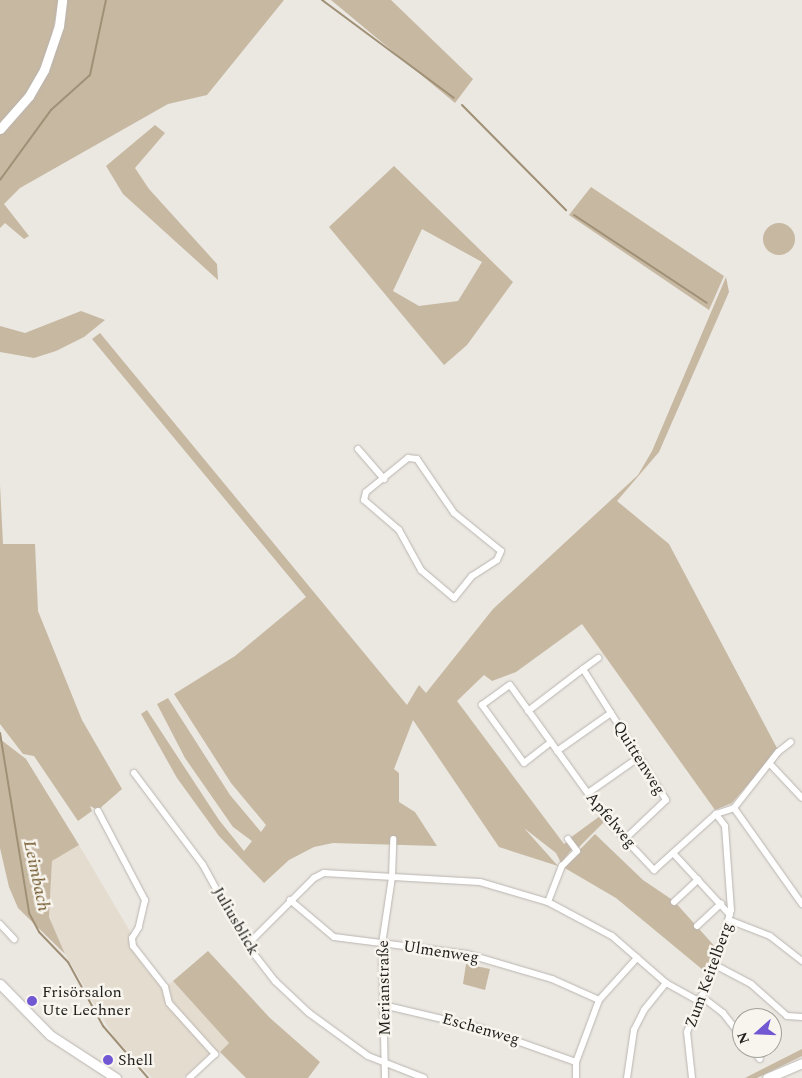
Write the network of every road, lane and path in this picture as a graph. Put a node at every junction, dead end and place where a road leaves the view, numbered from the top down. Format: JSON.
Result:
{"nodes":[{"id":1,"x":62,"y":0,"type":"edge"},
{"id":2,"x":0,"y":129,"type":"edge"},
{"id":3,"x":358,"y":450,"type":"dead end"},
{"id":4,"x":384,"y":479,"type":"junction"},
{"id":5,"x":598,"y":658,"type":"dead end"},
{"id":6,"x":583,"y":669,"type":"junction"},
{"id":7,"x":528,"y":711,"type":"junction"},
{"id":8,"x":611,"y":713,"type":"junction"},
{"id":9,"x":551,"y":742,"type":"junction"},
{"id":10,"x":791,"y":742,"type":"dead end"},
{"id":11,"x":557,"y":751,"type":"junction"},
{"id":12,"x":638,"y":758,"type":"junction"},
{"id":13,"x":771,"y":765,"type":"junction"},
{"id":14,"x":134,"y":773,"type":"dead end"},
{"id":15,"x":588,"y":793,"type":"junction"},
{"id":16,"x":802,"y":798,"type":"edge"},
{"id":17,"x":734,"y":808,"type":"junction"},
{"id":18,"x":98,"y":811,"type":"dead end"},
{"id":19,"x":716,"y":814,"type":"junction"},
{"id":20,"x":626,"y":838,"type":"junction"},
{"id":21,"x":393,"y":839,"type":"dead end"},
{"id":22,"x":568,"y":839,"type":"dead end"},
{"id":23,"x":673,"y":853,"type":"junction"},
{"id":24,"x":392,"y":877,"type":"junction"},
{"id":25,"x":698,"y":880,"type":"junction"},
{"id":26,"x":290,"y":900,"type":"junction"},
{"id":27,"x":548,"y":902,"type":"junction"},
{"id":28,"x":674,"y":902,"type":"dead end"},
{"id":29,"x":721,"y":904,"type":"junction"},
{"id":30,"x":802,"y":904,"type":"edge"},
{"id":31,"x":730,"y":918,"type":"junction"},
{"id":32,"x":0,"y":924,"type":"edge"},
{"id":33,"x":697,"y":926,"type":"dead end"},
{"id":34,"x":14,"y":939,"type":"dead end"},
{"id":35,"x":382,"y":944,"type":"junction"},
{"id":36,"x":247,"y":945,"type":"junction"},
{"id":37,"x":636,"y":958,"type":"junction"},
{"id":38,"x":802,"y":961,"type":"edge"},
{"id":39,"x":715,"y":965,"type":"junction"},
{"id":40,"x":666,"y":983,"type":"junction"},
{"id":41,"x":0,"y":984,"type":"edge"},
{"id":42,"x":700,"y":999,"type":"junction"},
{"id":43,"x":599,"y":1000,"type":"junction"},
{"id":44,"x":383,"y":1005,"type":"junction"},
{"id":45,"x":802,"y":1017,"type":"edge"},
{"id":46,"x":732,"y":1024,"type":"edge"},
{"id":47,"x":576,"y":1062,"type":"junction"},
{"id":48,"x":802,"y":1063,"type":"edge"},
{"id":49,"x":385,"y":1064,"type":"junction"},
{"id":50,"x":109,"y":1075,"type":"edge"},
{"id":51,"x":116,"y":1078,"type":"edge"},
{"id":52,"x":188,"y":1078,"type":"edge"},
{"id":53,"x":385,"y":1078,"type":"edge"},
{"id":54,"x":424,"y":1078,"type":"edge"},
{"id":55,"x":576,"y":1078,"type":"edge"},
{"id":56,"x":627,"y":1078,"type":"edge"},
{"id":57,"x":692,"y":1078,"type":"edge"},
{"id":58,"x":768,"y":1078,"type":"edge"}],
"edges":[{"from":1,"to":2,"type":"main road"},
{"from":3,"to":4,"type":"street"},
{"from":4,"to":4,"type":"street"},
{"from":5,"to":6,"type":"street"},
{"from":6,"to":7,"type":"street"},
{"from":6,"to":8,"type":"street","name":"Quittenweg"},
{"from":7,"to":9,"type":"street","name":"Apfelweg"},
{"from":7,"to":9,"type":"street","name":"Apfelweg"},
{"from":8,"to":11,"type":"street"},
{"from":8,"to":12,"type":"street","name":"Quittenweg"},
{"from":9,"to":11,"type":"street","name":"Apfelweg"},
{"from":10,"to":13,"type":"street"},
{"from":11,"to":15,"type":"street","name":"Apfelweg"},
{"from":12,"to":15,"type":"street"},
{"from":12,"to":20,"type":"street","name":"Quittenweg"},
{"from":13,"to":16,"type":"street"},
{"from":13,"to":17,"type":"street"},
{"from":14,"to":36,"type":"street","name":"Juliusblick"},
{"from":15,"to":20,"type":"street","name":"Apfelweg"},
{"from":17,"to":19,"type":"street","name":"Apfelweg"},
{"from":17,"to":30,"type":"street"},
{"from":18,"to":52,"type":"street"},
{"from":19,"to":23,"type":"street","name":"Apfelweg"},
{"from":19,"to":31,"type":"street","name":"Zum Keitelberg"},
{"from":20,"to":23,"type":"street","name":"Apfelweg"},
{"from":21,"to":24,"type":"street","name":"Merianstraße"},
{"from":22,"to":27,"type":"street"},
{"from":23,"to":25,"type":"street"},
{"from":24,"to":26,"type":"street"},
{"from":24,"to":27,"type":"street"},
{"from":24,"to":35,"type":"street","name":"Merianstraße"},
{"from":25,"to":28,"type":"street"},
{"from":25,"to":29,"type":"street"},
{"from":26,"to":35,"type":"street","name":"Ulmenweg"},
{"from":26,"to":36,"type":"street"},
{"from":27,"to":37,"type":"street"},
{"from":29,"to":31,"type":"street"},
{"from":29,"to":33,"type":"street"},
{"from":31,"to":38,"type":"street"},
{"from":31,"to":39,"type":"street","name":"Zum Keitelberg"},
{"from":32,"to":34,"type":"street"},
{"from":35,"to":43,"type":"street","name":"Ulmenweg"},
{"from":35,"to":44,"type":"street","name":"Merianstraße"},
{"from":36,"to":49,"type":"street","name":"Juliusblick"},
{"from":37,"to":40,"type":"street"},
{"from":37,"to":43,"type":"street"},
{"from":39,"to":42,"type":"street","name":"Zum Keitelberg"},
{"from":39,"to":45,"type":"street"},
{"from":40,"to":42,"type":"street"},
{"from":40,"to":56,"type":"street"},
{"from":41,"to":50,"type":"main road"},
{"from":42,"to":46,"type":"street"},
{"from":42,"to":57,"type":"street","name":"Zum Keitelberg"},
{"from":43,"to":47,"type":"street"},
{"from":44,"to":47,"type":"street","name":"Eschenweg"},
{"from":44,"to":49,"type":"street","name":"Merianstraße"},
{"from":47,"to":55,"type":"street"},
{"from":48,"to":58,"type":"main road"},
{"from":49,"to":53,"type":"street","name":"Merianstraße"},
{"from":49,"to":54,"type":"street","name":"Juliusblick"},
{"from":50,"to":51,"type":"main road"}]}
